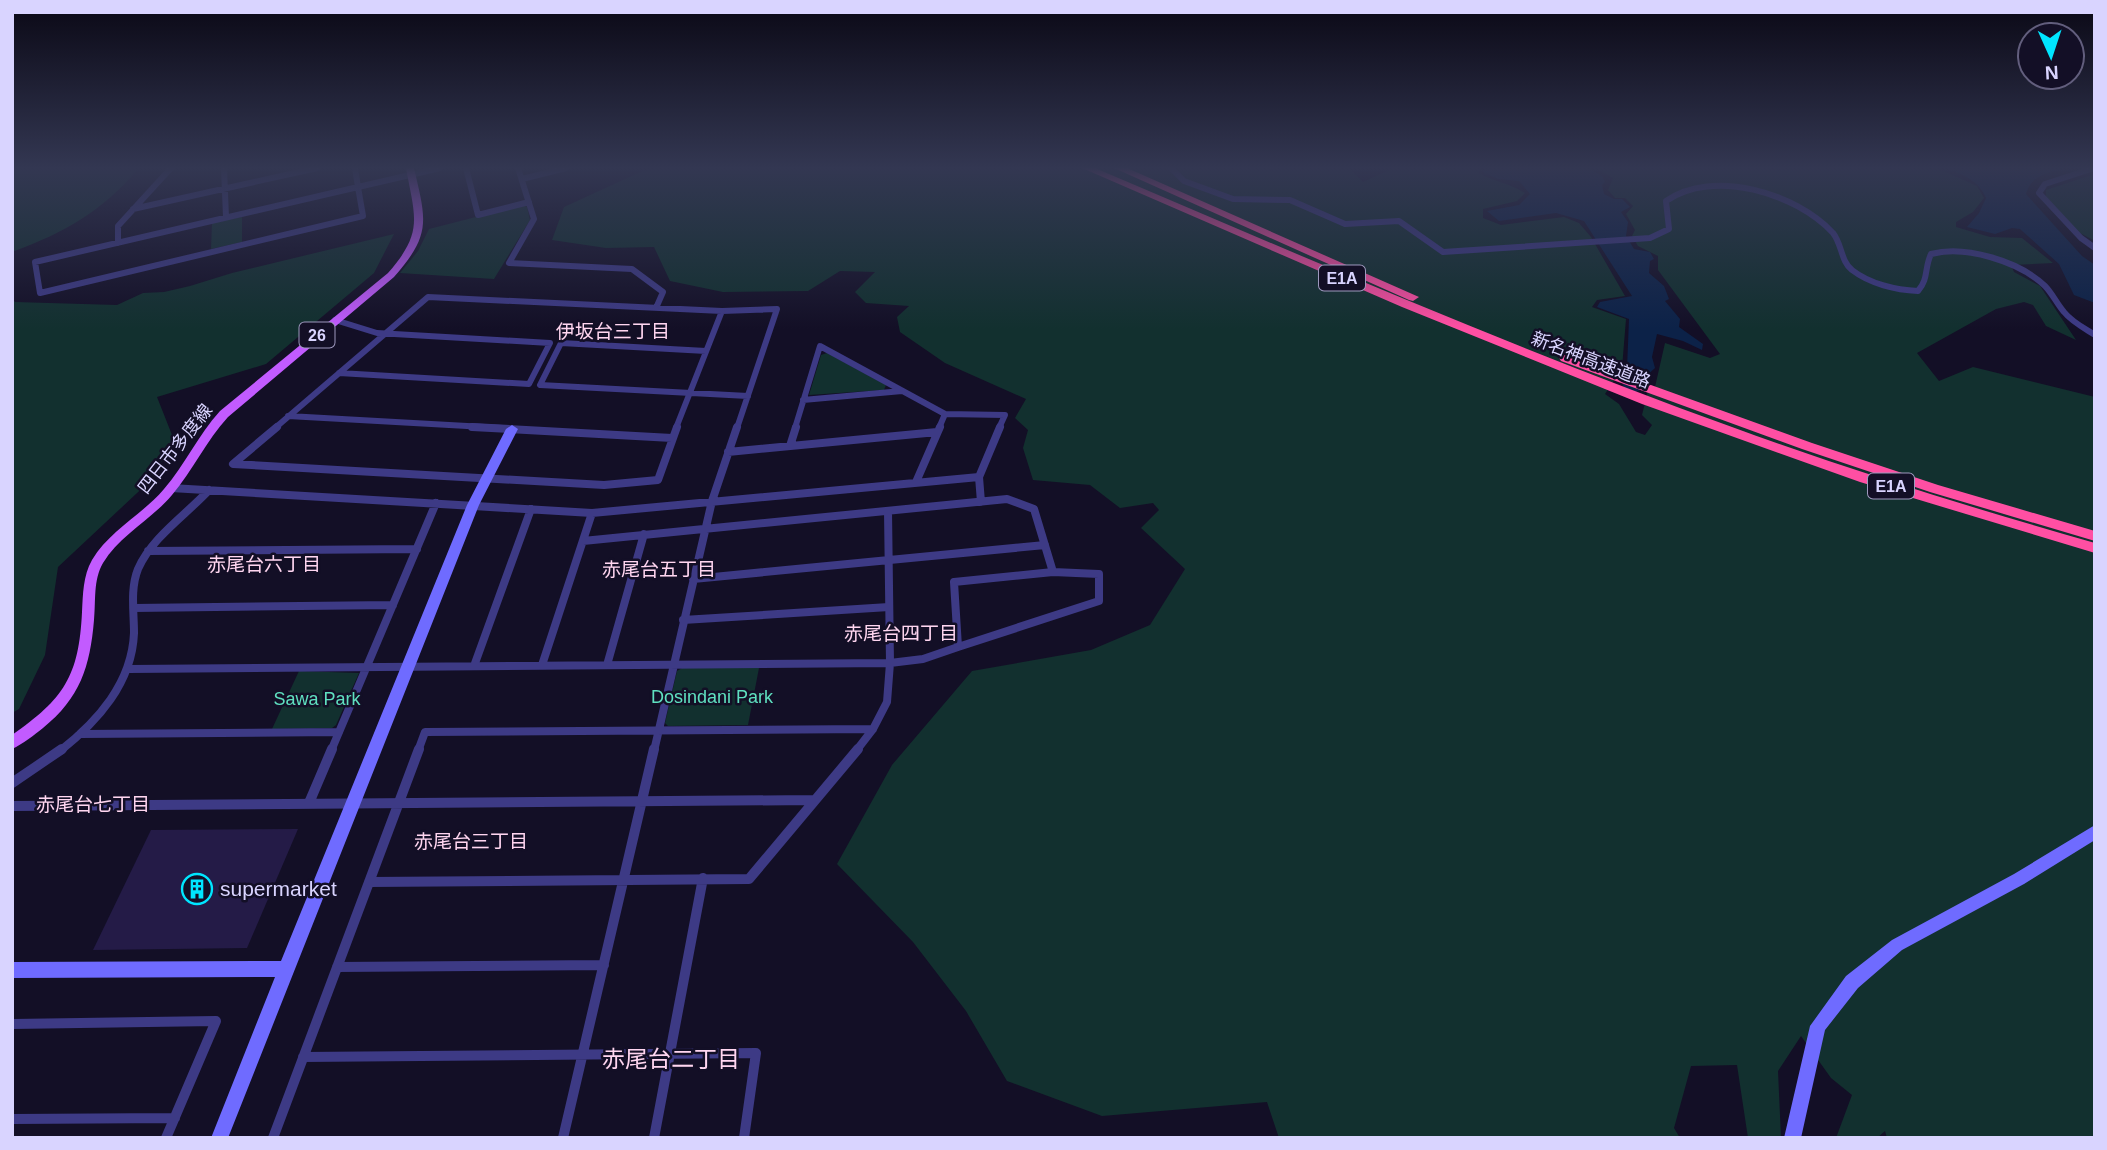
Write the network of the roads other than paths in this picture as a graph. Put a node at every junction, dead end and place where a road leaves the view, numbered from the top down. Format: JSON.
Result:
{"nodes":[{"id":1,"x":122,"y":222,"type":"edge"},
{"id":2,"x":210,"y":222,"type":"edge"},
{"id":3,"x":339,"y":222,"type":"edge"},
{"id":4,"x":421,"y":222,"type":"edge"},
{"id":5,"x":532,"y":222,"type":"edge"},
{"id":6,"x":1211,"y":222,"type":"edge"},
{"id":7,"x":1240,"y":222,"type":"edge"},
{"id":8,"x":1340,"y":222,"type":"edge"},
{"id":9,"x":1387,"y":222,"type":"edge"},
{"id":10,"x":1400,"y":222,"type":"edge"},
{"id":11,"x":1668,"y":222,"type":"edge"},
{"id":12,"x":1820,"y":222,"type":"edge"},
{"id":13,"x":2065,"y":222,"type":"edge"},
{"id":14,"x":118,"y":243,"type":"junction"},
{"id":15,"x":2095,"y":248,"type":"edge"},
{"id":16,"x":656,"y":308,"type":"junction"},
{"id":17,"x":722,"y":311,"type":"junction"},
{"id":18,"x":335,"y":320,"type":"junction"},
{"id":19,"x":383,"y":334,"type":"junction"},
{"id":20,"x":2095,"y":335,"type":"edge"},
{"id":21,"x":706,"y":351,"type":"junction"},
{"id":22,"x":1571,"y":366,"type":"junction"},
{"id":23,"x":339,"y":373,"type":"junction"},
{"id":24,"x":902,"y":391,"type":"junction"},
{"id":25,"x":690,"y":392,"type":"junction"},
{"id":26,"x":748,"y":396,"type":"junction"},
{"id":27,"x":803,"y":400,"type":"junction"},
{"id":28,"x":1690,"y":411,"type":"junction"},
{"id":29,"x":945,"y":414,"type":"junction"},
{"id":30,"x":288,"y":416,"type":"junction"},
{"id":31,"x":512,"y":429,"type":"junction"},
{"id":32,"x":937,"y":432,"type":"junction"},
{"id":33,"x":672,"y":438,"type":"junction"},
{"id":34,"x":790,"y":446,"type":"junction"},
{"id":35,"x":728,"y":452,"type":"junction"},
{"id":36,"x":979,"y":477,"type":"junction"},
{"id":37,"x":486,"y":479,"type":"junction"},
{"id":38,"x":916,"y":482,"type":"junction"},
{"id":39,"x":171,"y":488,"type":"junction"},
{"id":40,"x":209,"y":490,"type":"junction"},
{"id":41,"x":712,"y":501,"type":"junction"},
{"id":42,"x":981,"y":502,"type":"junction"},
{"id":43,"x":436,"y":503,"type":"junction"},
{"id":44,"x":473,"y":505,"type":"junction"},
{"id":45,"x":531,"y":509,"type":"junction"},
{"id":46,"x":888,"y":511,"type":"junction"},
{"id":47,"x":592,"y":513,"type":"junction"},
{"id":48,"x":705,"y":528,"type":"junction"},
{"id":49,"x":644,"y":534,"type":"junction"},
{"id":50,"x":2095,"y":536,"type":"edge"},
{"id":51,"x":583,"y":541,"type":"junction"},
{"id":52,"x":1045,"y":545,"type":"junction"},
{"id":53,"x":2095,"y":548,"type":"edge"},
{"id":54,"x":417,"y":549,"type":"junction"},
{"id":55,"x":148,"y":551,"type":"junction"},
{"id":56,"x":888,"y":560,"type":"junction"},
{"id":57,"x":1053,"y":572,"type":"junction"},
{"id":58,"x":693,"y":579,"type":"junction"},
{"id":59,"x":393,"y":606,"type":"junction"},
{"id":60,"x":889,"y":607,"type":"junction"},
{"id":61,"x":134,"y":608,"type":"junction"},
{"id":62,"x":683,"y":620,"type":"junction"},
{"id":63,"x":958,"y":648,"type":"junction"},
{"id":64,"x":890,"y":663,"type":"junction"},
{"id":65,"x":674,"y":664,"type":"junction"},
{"id":66,"x":542,"y":665,"type":"junction"},
{"id":67,"x":607,"y":665,"type":"junction"},
{"id":68,"x":408,"y":666,"type":"junction"},
{"id":69,"x":474,"y":666,"type":"junction"},
{"id":70,"x":367,"y":667,"type":"junction"},
{"id":71,"x":129,"y":669,"type":"junction"},
{"id":72,"x":873,"y":729,"type":"junction"},
{"id":73,"x":657,"y":731,"type":"junction"},
{"id":74,"x":339,"y":732,"type":"junction"},
{"id":75,"x":80,"y":734,"type":"junction"},
{"id":76,"x":12,"y":743,"type":"edge"},
{"id":77,"x":12,"y":783,"type":"edge"},
{"id":78,"x":814,"y":800,"type":"junction"},
{"id":79,"x":641,"y":801,"type":"junction"},
{"id":80,"x":309,"y":803,"type":"junction"},
{"id":81,"x":398,"y":803,"type":"junction"},
{"id":82,"x":353,"y":804,"type":"junction"},
{"id":83,"x":12,"y":806,"type":"edge"},
{"id":84,"x":2095,"y":832,"type":"edge"},
{"id":85,"x":703,"y":878,"type":"junction"},
{"id":86,"x":623,"y":880,"type":"junction"},
{"id":87,"x":369,"y":882,"type":"junction"},
{"id":88,"x":604,"y":965,"type":"junction"},
{"id":89,"x":337,"y":967,"type":"junction"},
{"id":90,"x":286,"y":968,"type":"junction"},
{"id":91,"x":12,"y":970,"type":"edge"},
{"id":92,"x":12,"y":1024,"type":"edge"},
{"id":93,"x":670,"y":1054,"type":"junction"},
{"id":94,"x":582,"y":1055,"type":"junction"},
{"id":95,"x":303,"y":1057,"type":"junction"},
{"id":96,"x":175,"y":1118,"type":"junction"},
{"id":97,"x":12,"y":1119,"type":"edge"},
{"id":98,"x":166,"y":1138,"type":"edge"},
{"id":99,"x":219,"y":1138,"type":"edge"},
{"id":100,"x":273,"y":1138,"type":"edge"},
{"id":101,"x":563,"y":1138,"type":"edge"},
{"id":102,"x":654,"y":1138,"type":"edge"},
{"id":103,"x":744,"y":1138,"type":"edge"},
{"id":104,"x":1791,"y":1138,"type":"edge"}],
"edges":[{"from":1,"to":14,"type":"street"},
{"from":2,"to":14,"type":"street"},
{"from":3,"to":14,"type":"street"},
{"from":4,"to":18,"type":"main road","name":"四日市多度線","number":"26"},
{"from":5,"to":16,"type":"street"},
{"from":6,"to":22,"type":"highway","name":"新名神高速道路","number":"E1A"},
{"from":7,"to":22,"type":"highway","name":"新名神高速道路","number":"E1A"},
{"from":8,"to":9,"type":"street"},
{"from":10,"to":11,"type":"street"},
{"from":12,"to":20,"type":"street"},
{"from":13,"to":15,"type":"street"},
{"from":16,"to":17,"type":"street"},
{"from":16,"to":19,"type":"street"},
{"from":17,"to":21,"type":"street"},
{"from":17,"to":26,"type":"street"},
{"from":18,"to":19,"type":"street"},
{"from":18,"to":39,"type":"main road","name":"四日市多度線","number":"26"},
{"from":19,"to":23,"type":"street"},
{"from":19,"to":23,"type":"street"},
{"from":21,"to":25,"type":"street"},
{"from":21,"to":25,"type":"street"},
{"from":22,"to":28,"type":"highway","name":"新名神高速道路","number":"E1A"},
{"from":23,"to":30,"type":"street"},
{"from":24,"to":27,"type":"street"},
{"from":24,"to":27,"type":"street"},
{"from":24,"to":29,"type":"street"},
{"from":25,"to":26,"type":"street"},
{"from":25,"to":33,"type":"street"},
{"from":26,"to":35,"type":"street"},
{"from":27,"to":34,"type":"street"},
{"from":28,"to":50,"type":"highway","name":"新名神高速道路","number":"E1A"},
{"from":28,"to":53,"type":"highway","name":"新名神高速道路","number":"E1A"},
{"from":29,"to":32,"type":"street"},
{"from":29,"to":36,"type":"street"},
{"from":30,"to":31,"type":"street"},
{"from":30,"to":37,"type":"street"},
{"from":31,"to":33,"type":"street"},
{"from":31,"to":37,"type":"street"},
{"from":32,"to":34,"type":"street"},
{"from":32,"to":38,"type":"street"},
{"from":33,"to":37,"type":"street"},
{"from":34,"to":35,"type":"street"},
{"from":35,"to":41,"type":"street"},
{"from":36,"to":38,"type":"street"},
{"from":36,"to":42,"type":"street"},
{"from":37,"to":44,"type":"street"},
{"from":38,"to":41,"type":"street"},
{"from":39,"to":40,"type":"street"},
{"from":39,"to":76,"type":"main road","name":"四日市多度線","number":"26"},
{"from":40,"to":43,"type":"street"},
{"from":40,"to":55,"type":"street"},
{"from":41,"to":47,"type":"street"},
{"from":41,"to":48,"type":"street"},
{"from":42,"to":46,"type":"street"},
{"from":42,"to":52,"type":"street"},
{"from":43,"to":44,"type":"street"},
{"from":43,"to":54,"type":"street"},
{"from":44,"to":45,"type":"street"},
{"from":44,"to":68,"type":"street"},
{"from":45,"to":47,"type":"street"},
{"from":45,"to":69,"type":"street"},
{"from":46,"to":48,"type":"street"},
{"from":46,"to":56,"type":"street"},
{"from":47,"to":51,"type":"street"},
{"from":48,"to":49,"type":"street"},
{"from":48,"to":58,"type":"street"},
{"from":49,"to":51,"type":"street"},
{"from":49,"to":67,"type":"street"},
{"from":51,"to":66,"type":"street"},
{"from":52,"to":56,"type":"street"},
{"from":52,"to":57,"type":"street"},
{"from":54,"to":55,"type":"street"},
{"from":54,"to":59,"type":"street"},
{"from":55,"to":61,"type":"street"},
{"from":56,"to":58,"type":"street"},
{"from":56,"to":60,"type":"street"},
{"from":57,"to":63,"type":"street"},
{"from":57,"to":63,"type":"street"},
{"from":58,"to":62,"type":"street"},
{"from":59,"to":61,"type":"street"},
{"from":59,"to":70,"type":"street"},
{"from":60,"to":62,"type":"street"},
{"from":60,"to":64,"type":"street"},
{"from":61,"to":71,"type":"street"},
{"from":62,"to":65,"type":"street"},
{"from":63,"to":64,"type":"street"},
{"from":64,"to":65,"type":"street"},
{"from":64,"to":72,"type":"street"},
{"from":65,"to":67,"type":"street"},
{"from":65,"to":73,"type":"street"},
{"from":66,"to":67,"type":"street"},
{"from":66,"to":69,"type":"street"},
{"from":68,"to":69,"type":"street"},
{"from":68,"to":70,"type":"street"},
{"from":68,"to":82,"type":"street"},
{"from":70,"to":71,"type":"street"},
{"from":70,"to":74,"type":"street"},
{"from":71,"to":75,"type":"street"},
{"from":72,"to":73,"type":"street"},
{"from":72,"to":78,"type":"street"},
{"from":73,"to":79,"type":"street"},
{"from":73,"to":81,"type":"street"},
{"from":74,"to":75,"type":"street"},
{"from":74,"to":80,"type":"street"},
{"from":75,"to":77,"type":"street"},
{"from":78,"to":79,"type":"street"},
{"from":78,"to":85,"type":"street"},
{"from":79,"to":81,"type":"street"},
{"from":79,"to":86,"type":"street"},
{"from":80,"to":82,"type":"street"},
{"from":80,"to":83,"type":"street"},
{"from":81,"to":82,"type":"street"},
{"from":81,"to":87,"type":"street"},
{"from":82,"to":90,"type":"street"},
{"from":84,"to":104,"type":"street"},
{"from":85,"to":86,"type":"street"},
{"from":85,"to":93,"type":"street"},
{"from":86,"to":87,"type":"street"},
{"from":86,"to":88,"type":"street"},
{"from":87,"to":89,"type":"street"},
{"from":88,"to":89,"type":"street"},
{"from":88,"to":94,"type":"street"},
{"from":89,"to":95,"type":"street"},
{"from":90,"to":91,"type":"street"},
{"from":90,"to":99,"type":"street"},
{"from":92,"to":96,"type":"street"},
{"from":93,"to":94,"type":"street"},
{"from":93,"to":102,"type":"street"},
{"from":93,"to":103,"type":"street"},
{"from":94,"to":95,"type":"street"},
{"from":94,"to":101,"type":"street"},
{"from":95,"to":100,"type":"street"},
{"from":96,"to":97,"type":"street"},
{"from":96,"to":98,"type":"street"}]}
